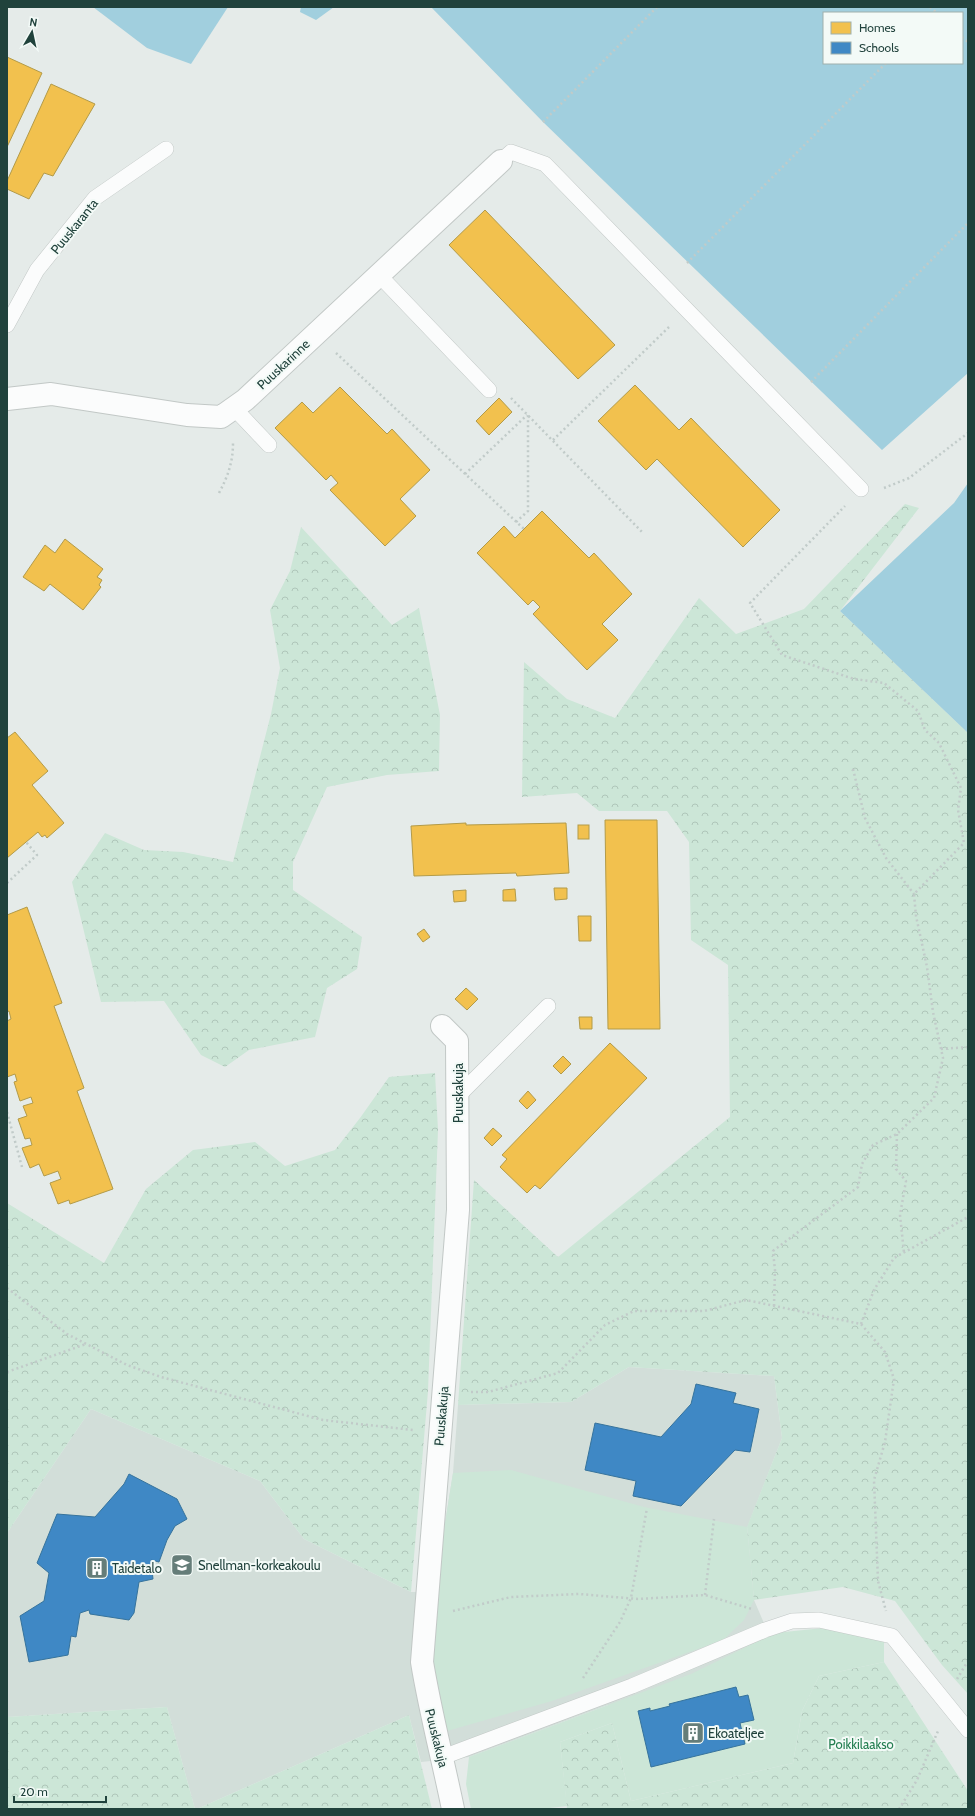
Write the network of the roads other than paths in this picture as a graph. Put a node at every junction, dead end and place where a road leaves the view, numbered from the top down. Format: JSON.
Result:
{"nodes":[{"id":1,"x":166,"y":149,"type":"dead end"},
{"id":2,"x":501,"y":161,"type":"joint"},
{"id":3,"x":379,"y":275,"type":"junction"},
{"id":4,"x":7,"y":326,"type":"edge"},
{"id":5,"x":489,"y":390,"type":"road end"},
{"id":6,"x":7,"y":399,"type":"edge"},
{"id":7,"x":230,"y":411,"type":"junction"},
{"id":8,"x":269,"y":445,"type":"dead end"},
{"id":9,"x":861,"y":489,"type":"dead end"},
{"id":10,"x":548,"y":1006,"type":"dead end"},
{"id":11,"x":442,"y":1026,"type":"dead end"},
{"id":12,"x":458,"y":1096,"type":"junction"},
{"id":13,"x":968,"y":1730,"type":"edge"},
{"id":14,"x":442,"y":1757,"type":"junction"},
{"id":15,"x":453,"y":1809,"type":"edge"}],
"edges":[{"from":1,"to":4,"type":"lane","name":"Puuskaranta"},
{"from":2,"to":3,"type":"street","name":"Puuskarinne"},
{"from":2,"to":9,"type":"lane"},
{"from":3,"to":5,"type":"lane"},
{"from":3,"to":7,"type":"street","name":"Puuskarinne"},
{"from":6,"to":7,"type":"street"},
{"from":7,"to":8,"type":"lane"},
{"from":10,"to":12,"type":"lane"},
{"from":11,"to":12,"type":"street","name":"Puuskakuja"},
{"from":12,"to":14,"type":"street","name":"Puuskakuja"},
{"from":13,"to":14,"type":"lane"},
{"from":14,"to":15,"type":"street","name":"Puuskakuja"}]}
